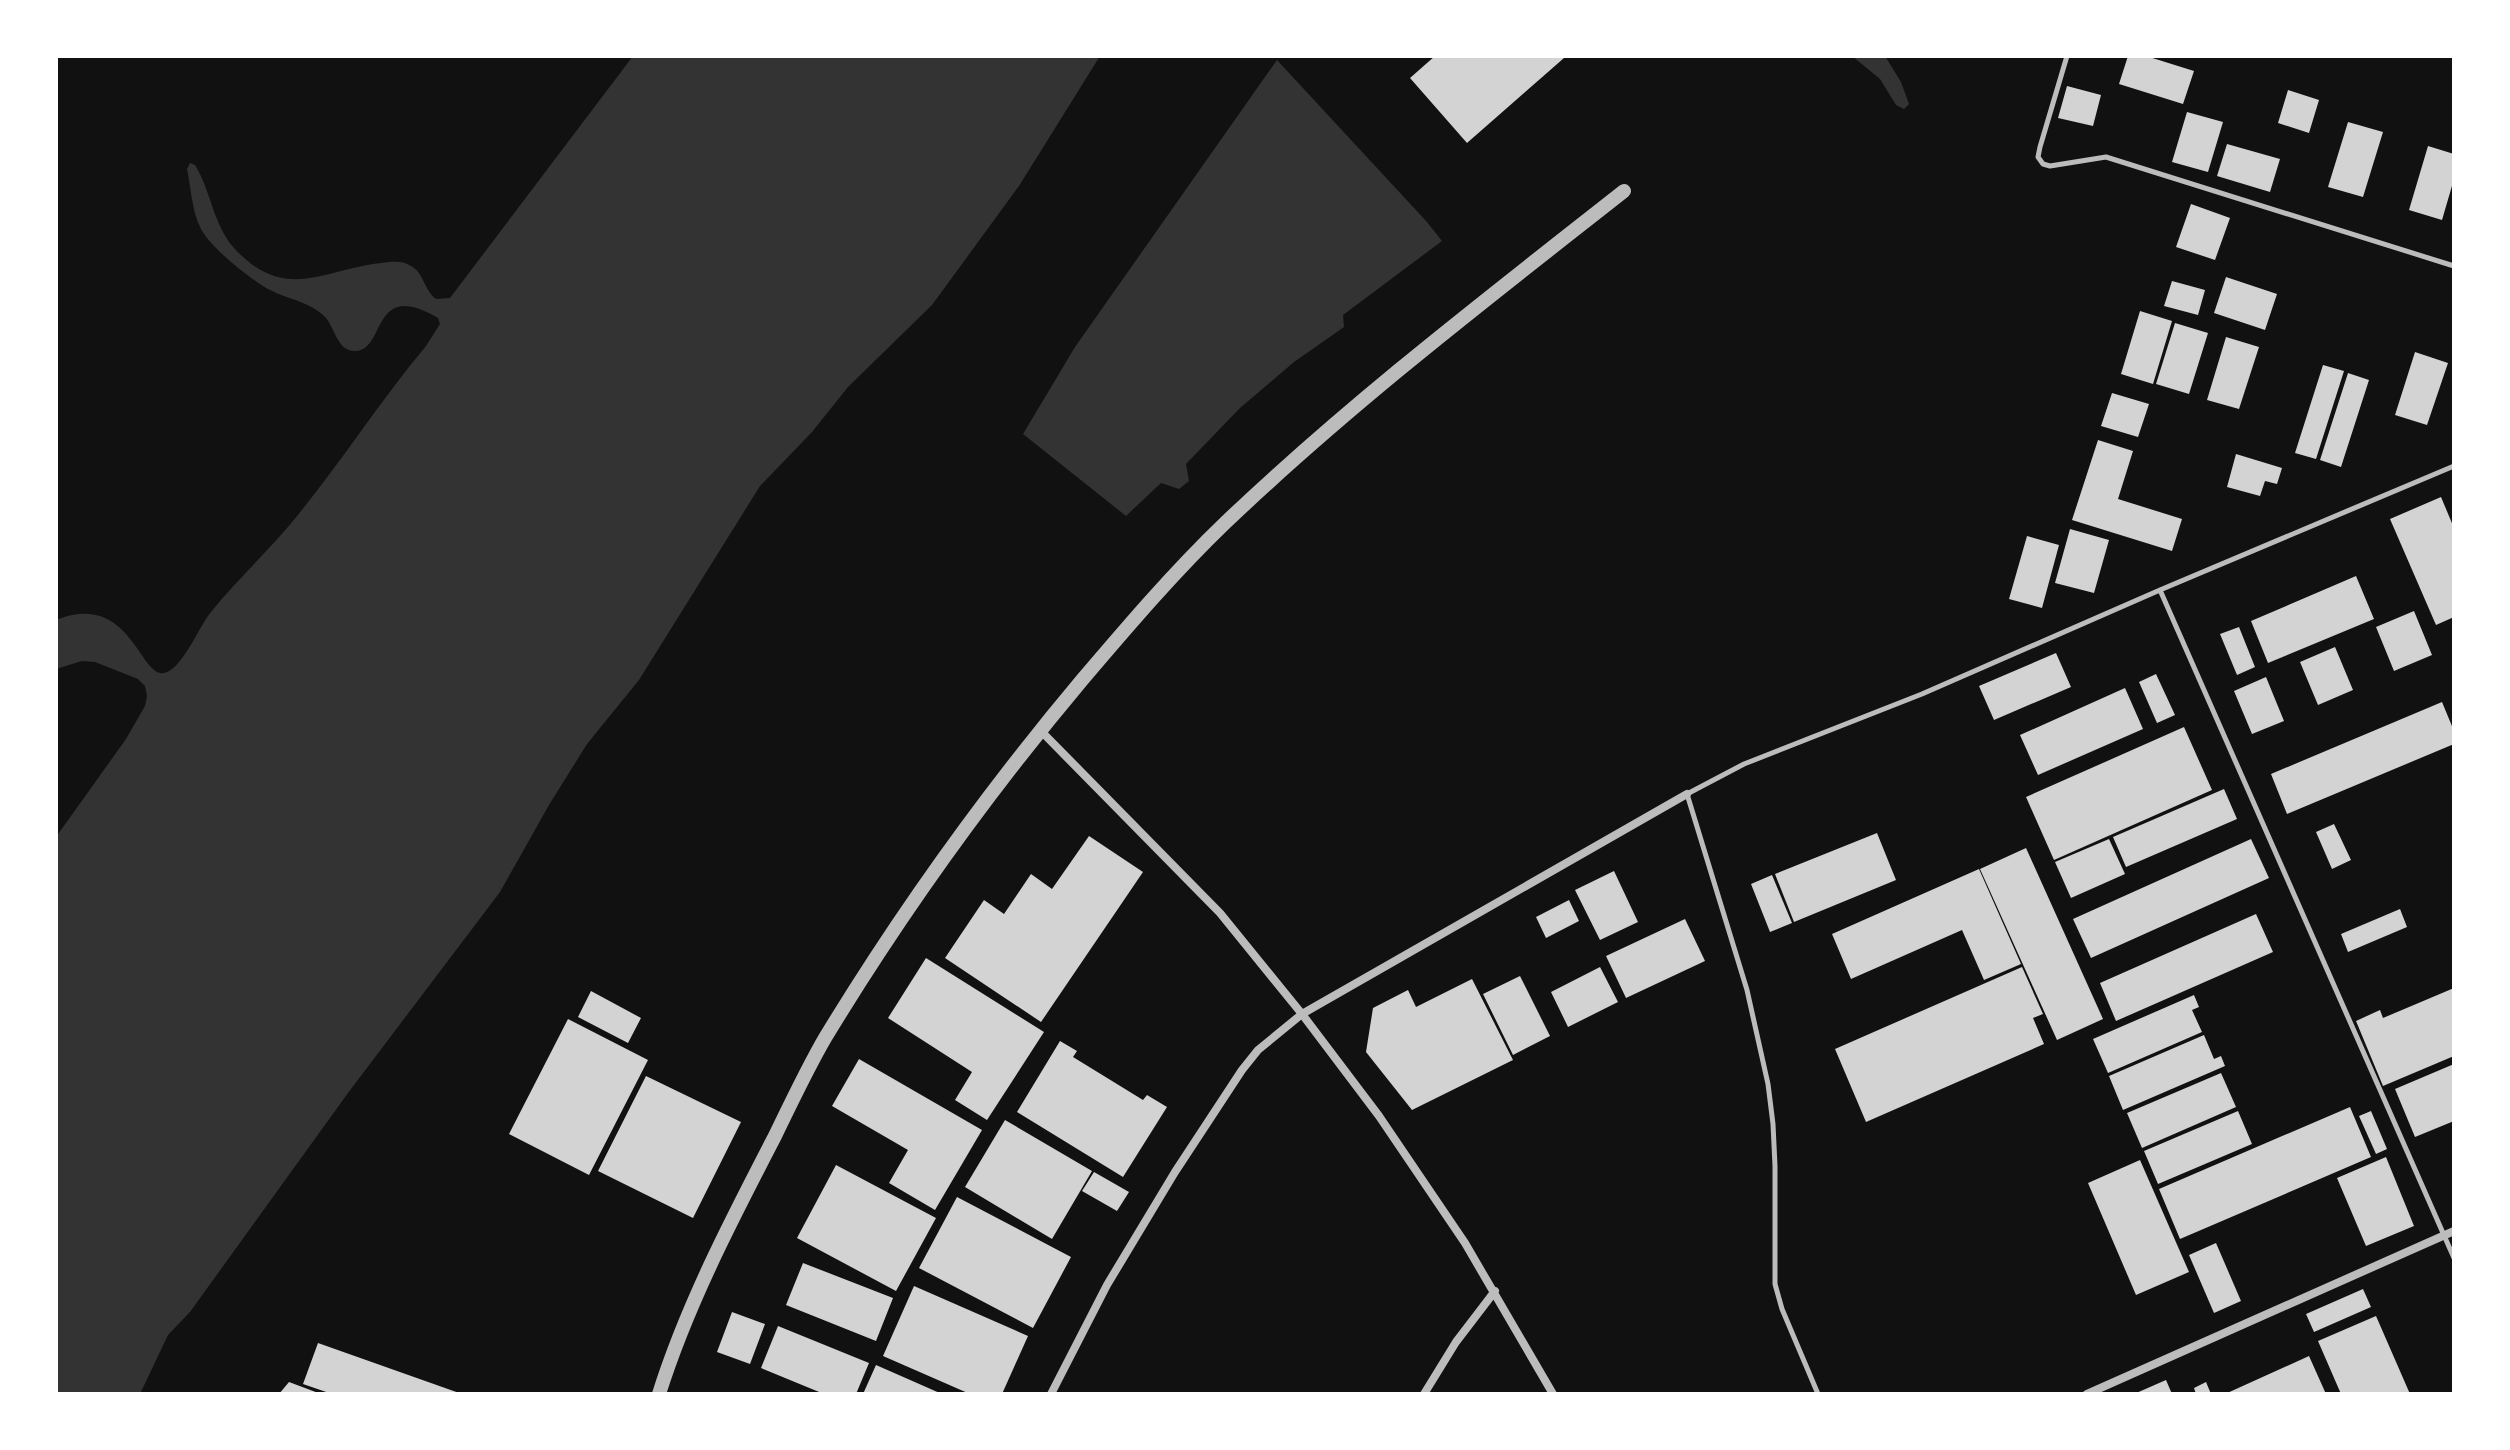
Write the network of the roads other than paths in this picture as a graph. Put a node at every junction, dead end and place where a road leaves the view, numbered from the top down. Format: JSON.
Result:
{"nodes":[{"id":1,"x":2067,"y":56,"type":"edge"},
{"id":2,"x":1624,"y":191,"type":"dead end"},
{"id":3,"x":2454,"y":266,"type":"edge"},
{"id":4,"x":2454,"y":466,"type":"edge"},
{"id":5,"x":2160,"y":590,"type":"junction"},
{"id":6,"x":1040,"y":730,"type":"junction"},
{"id":7,"x":1687,"y":794,"type":"junction"},
{"id":8,"x":1302,"y":1014,"type":"junction"},
{"id":9,"x":2454,"y":1231,"type":"edge"},
{"id":10,"x":2444,"y":1236,"type":"junction"},
{"id":11,"x":2454,"y":1258,"type":"edge"},
{"id":12,"x":1495,"y":1291,"type":"junction"},
{"id":13,"x":659,"y":1394,"type":"edge"},
{"id":14,"x":1051,"y":1394,"type":"edge"},
{"id":15,"x":1424,"y":1394,"type":"edge"},
{"id":16,"x":1553,"y":1394,"type":"edge"},
{"id":17,"x":1818,"y":1394,"type":"edge"},
{"id":18,"x":2087,"y":1394,"type":"edge"}],
"edges":[{"from":1,"to":3,"type":"lane"},
{"from":2,"to":6,"type":"street"},
{"from":4,"to":5,"type":"lane"},
{"from":5,"to":7,"type":"lane"},
{"from":5,"to":10,"type":"lane"},
{"from":6,"to":8,"type":"street"},
{"from":6,"to":13,"type":"street"},
{"from":7,"to":8,"type":"street"},
{"from":7,"to":17,"type":"lane"},
{"from":8,"to":12,"type":"street"},
{"from":8,"to":14,"type":"street"},
{"from":9,"to":10,"type":"street"},
{"from":10,"to":11,"type":"lane"},
{"from":10,"to":18,"type":"street"},
{"from":12,"to":15,"type":"street"},
{"from":12,"to":16,"type":"street"}]}
